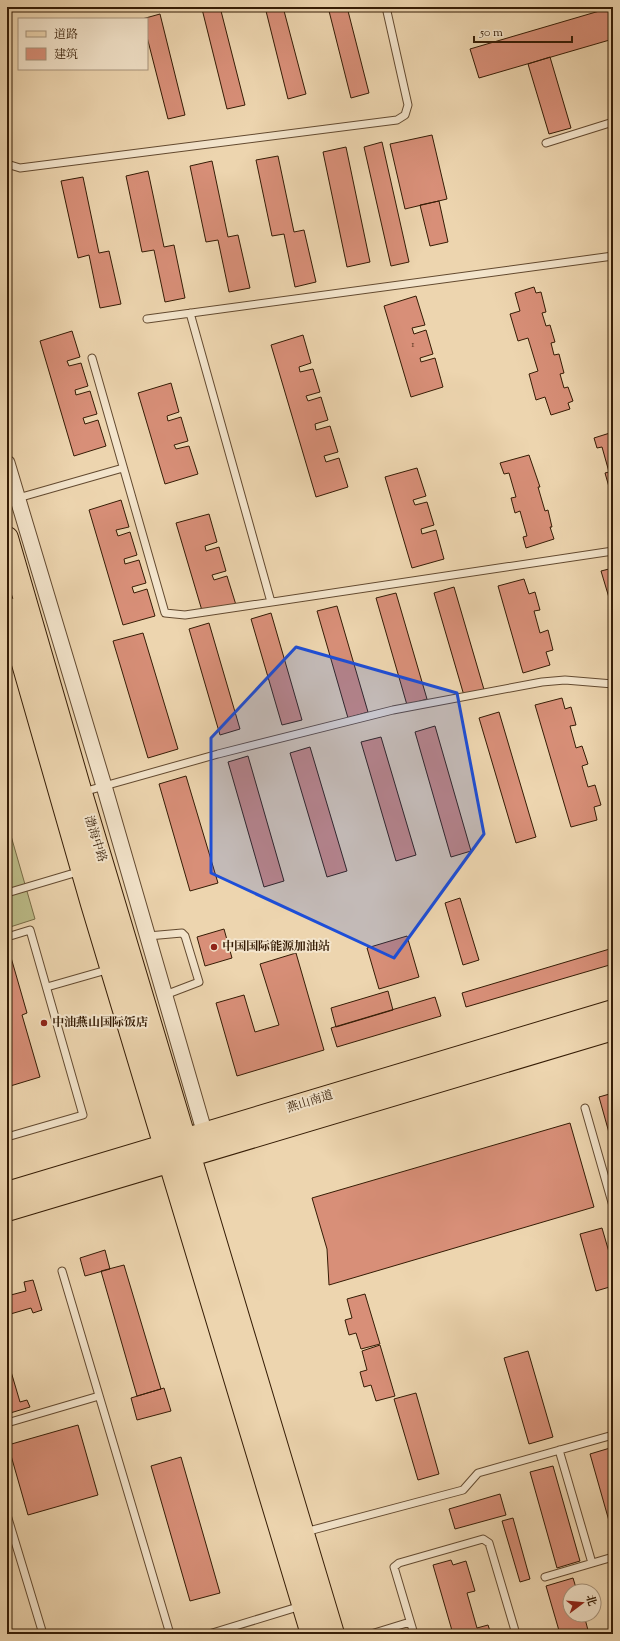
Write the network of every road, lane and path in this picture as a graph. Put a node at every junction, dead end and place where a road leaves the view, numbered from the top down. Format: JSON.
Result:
{"nodes":[{"id":1,"x":386,"y":7,"type":"edge"},
{"id":2,"x":613,"y":122,"type":"edge"},
{"id":3,"x":546,"y":143,"type":"dead end"},
{"id":4,"x":7,"y":164,"type":"edge"},
{"id":5,"x":613,"y":256,"type":"edge"},
{"id":6,"x":190,"y":313,"type":"junction"},
{"id":7,"x":147,"y":319,"type":"dead end"},
{"id":8,"x":92,"y":358,"type":"dead end"},
{"id":9,"x":7,"y":463,"type":"edge"},
{"id":10,"x":123,"y":468,"type":"junction"},
{"id":11,"x":18,"y":498,"type":"junction"},
{"id":12,"x":7,"y":538,"type":"edge"},
{"id":13,"x":613,"y":551,"type":"edge"},
{"id":14,"x":271,"y":602,"type":"junction"},
{"id":15,"x":7,"y":608,"type":"edge"},
{"id":16,"x":613,"y":684,"type":"edge"},
{"id":17,"x":104,"y":786,"type":"junction"},
{"id":18,"x":81,"y":793,"type":"junction"},
{"id":19,"x":83,"y":871,"type":"junction"},
{"id":20,"x":7,"y":893,"type":"edge"},
{"id":21,"x":148,"y":936,"type":"junction"},
{"id":22,"x":7,"y":937,"type":"edge"},
{"id":23,"x":112,"y":969,"type":"junction"},
{"id":24,"x":47,"y":988,"type":"junction"},
{"id":25,"x":165,"y":996,"type":"junction"},
{"id":26,"x":613,"y":1011,"type":"edge"},
{"id":27,"x":613,"y":1029,"type":"edge"},
{"id":28,"x":585,"y":1108,"type":"dead end"},
{"id":29,"x":205,"y":1134,"type":"junction"},
{"id":30,"x":7,"y":1137,"type":"edge"},
{"id":31,"x":177,"y":1150,"type":"junction"},
{"id":32,"x":7,"y":1193,"type":"edge"},
{"id":33,"x":613,"y":1206,"type":"edge"},
{"id":34,"x":7,"y":1210,"type":"edge"},
{"id":35,"x":62,"y":1271,"type":"dead end"},
{"id":36,"x":99,"y":1396,"type":"junction"},
{"id":37,"x":7,"y":1423,"type":"edge"},
{"id":38,"x":613,"y":1435,"type":"edge"},
{"id":39,"x":559,"y":1450,"type":"junction"},
{"id":40,"x":7,"y":1515,"type":"edge"},
{"id":41,"x":302,"y":1533,"type":"junction"},
{"id":42,"x":613,"y":1557,"type":"edge"},
{"id":43,"x":592,"y":1563,"type":"junction"},
{"id":44,"x":545,"y":1577,"type":"dead end"},
{"id":45,"x":303,"y":1605,"type":"junction"},
{"id":46,"x":410,"y":1622,"type":"junction"},
{"id":47,"x":43,"y":1634,"type":"edge"},
{"id":48,"x":170,"y":1634,"type":"edge"},
{"id":49,"x":209,"y":1634,"type":"edge"},
{"id":50,"x":312,"y":1634,"type":"edge"},
{"id":51,"x":333,"y":1634,"type":"edge"},
{"id":52,"x":371,"y":1634,"type":"edge"},
{"id":53,"x":414,"y":1634,"type":"edge"},
{"id":54,"x":516,"y":1634,"type":"edge"}],
"edges":[{"from":1,"to":4,"type":"lane"},
{"from":2,"to":3,"type":"lane"},
{"from":5,"to":6,"type":"lane"},
{"from":6,"to":7,"type":"lane"},
{"from":6,"to":14,"type":"lane"},
{"from":8,"to":10,"type":"lane"},
{"from":9,"to":11,"type":"street"},
{"from":10,"to":11,"type":"lane"},
{"from":10,"to":14,"type":"lane"},
{"from":11,"to":17,"type":"street"},
{"from":12,"to":18,"type":"main road","name":"渤海中路"},
{"from":13,"to":14,"type":"lane"},
{"from":15,"to":19,"type":"main road","name":"渤海中路"},
{"from":16,"to":17,"type":"lane"},
{"from":17,"to":18,"type":"lane"},
{"from":17,"to":21,"type":"street"},
{"from":18,"to":31,"type":"main road","name":"渤海中路"},
{"from":19,"to":20,"type":"lane"},
{"from":19,"to":23,"type":"main road","name":"渤海中路"},
{"from":21,"to":25,"type":"street"},
{"from":21,"to":25,"type":"lane"},
{"from":22,"to":24,"type":"lane"},
{"from":23,"to":24,"type":"lane"},
{"from":23,"to":31,"type":"main road","name":"渤海中路"},
{"from":24,"to":30,"type":"lane"},
{"from":25,"to":29,"type":"street"},
{"from":26,"to":29,"type":"main road","name":"燕山南道"},
{"from":27,"to":31,"type":"main road","name":"燕山南道"},
{"from":28,"to":33,"type":"lane"},
{"from":29,"to":31,"type":"main road","name":"燕山南道"},
{"from":31,"to":32,"type":"main road","name":"燕山南道"},
{"from":31,"to":34,"type":"main road","name":"燕山南道"},
{"from":31,"to":41,"type":"main road"},
{"from":31,"to":45,"type":"main road"},
{"from":35,"to":36,"type":"lane"},
{"from":36,"to":37,"type":"lane"},
{"from":36,"to":48,"type":"lane"},
{"from":38,"to":39,"type":"lane"},
{"from":39,"to":41,"type":"lane"},
{"from":39,"to":43,"type":"lane"},
{"from":40,"to":47,"type":"lane"},
{"from":41,"to":51,"type":"main road"},
{"from":42,"to":43,"type":"lane"},
{"from":43,"to":44,"type":"lane"},
{"from":45,"to":49,"type":"lane"},
{"from":45,"to":50,"type":"main road"},
{"from":46,"to":52,"type":"lane"},
{"from":46,"to":53,"type":"lane"},
{"from":46,"to":54,"type":"lane"}]}
